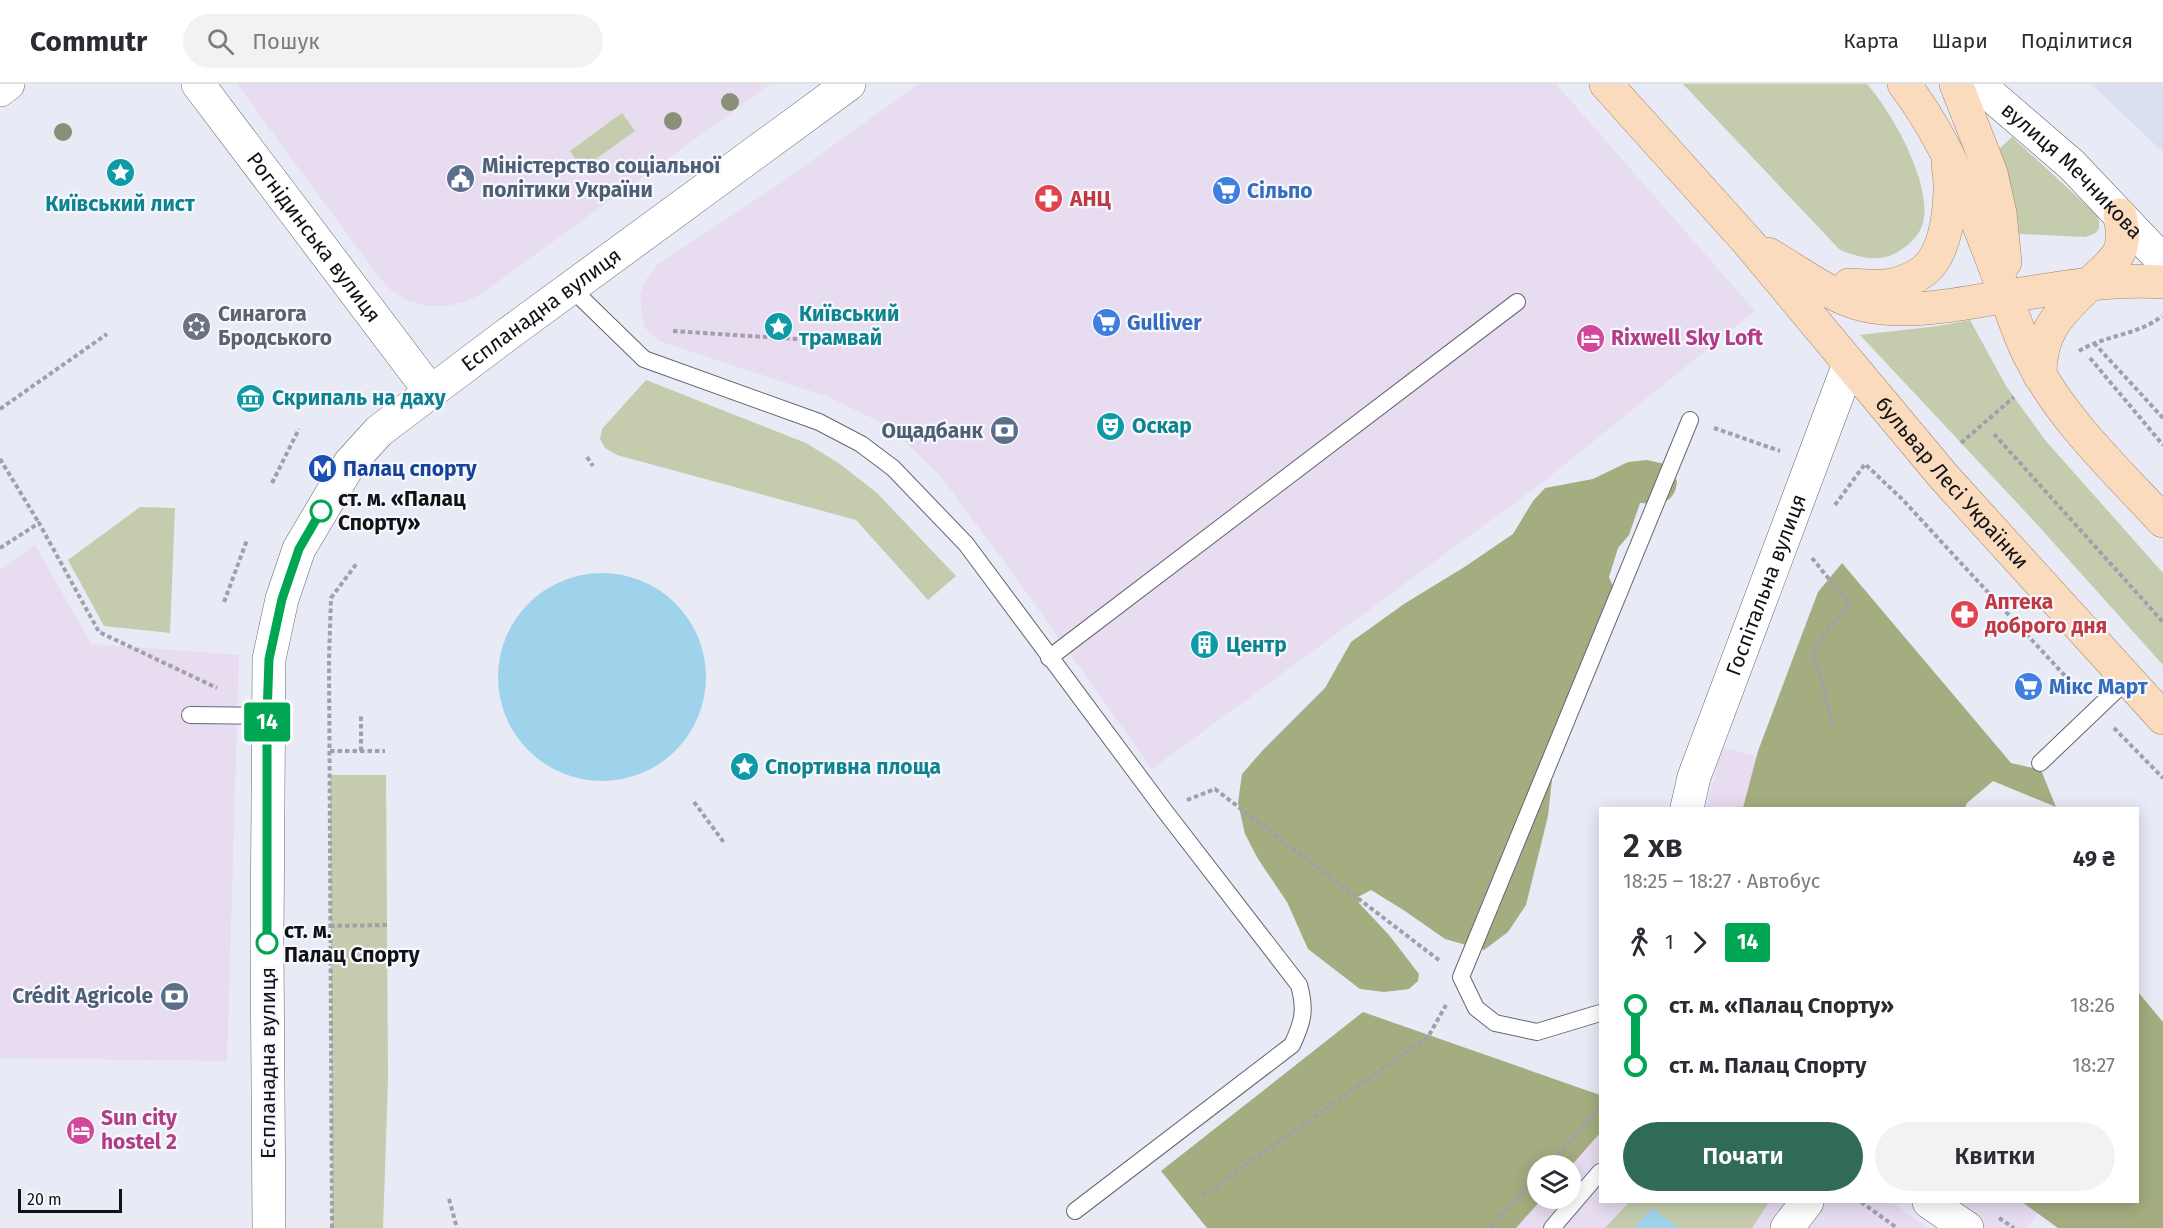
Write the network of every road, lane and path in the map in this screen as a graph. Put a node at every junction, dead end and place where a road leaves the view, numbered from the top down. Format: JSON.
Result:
{"nodes":[{"id":1,"x":8,"y":84,"type":"edge"},
{"id":2,"x":198,"y":84,"type":"edge"},
{"id":3,"x":849,"y":84,"type":"edge"},
{"id":4,"x":1606,"y":84,"type":"edge"},
{"id":5,"x":1904,"y":84,"type":"edge"},
{"id":6,"x":1956,"y":84,"type":"edge"},
{"id":7,"x":1978,"y":84,"type":"edge"},
{"id":8,"x":0,"y":90,"type":"edge"},
{"id":9,"x":1946,"y":154,"type":"junction"},
{"id":10,"x":2120,"y":215,"type":"junction"},
{"id":11,"x":1749,"y":242,"type":"junction"},
{"id":12,"x":2163,"y":261,"type":"edge"},
{"id":13,"x":1804,"y":274,"type":"junction"},
{"id":14,"x":2163,"y":282,"type":"edge"},
{"id":15,"x":2090,"y":284,"type":"junction"},
{"id":16,"x":571,"y":288,"type":"junction"},
{"id":17,"x":2006,"y":297,"type":"junction"},
{"id":18,"x":1517,"y":302,"type":"dead end"},
{"id":19,"x":2163,"y":316,"type":"edge"},
{"id":20,"x":673,"y":331,"type":"dead end"},
{"id":21,"x":107,"y":334,"type":"dead end"},
{"id":22,"x":811,"y":340,"type":"dead end"},
{"id":23,"x":2093,"y":342,"type":"junction"},
{"id":24,"x":2090,"y":358,"type":"dead end"},
{"id":25,"x":1849,"y":364,"type":"junction"},
{"id":26,"x":2040,"y":376,"type":"junction"},
{"id":27,"x":430,"y":391,"type":"junction"},
{"id":28,"x":0,"y":409,"type":"edge"},
{"id":29,"x":2163,"y":418,"type":"edge"},
{"id":30,"x":1690,"y":420,"type":"joint"},
{"id":31,"x":299,"y":429,"type":"dead end"},
{"id":32,"x":1994,"y":434,"type":"dead end"},
{"id":33,"x":2163,"y":445,"type":"edge"},
{"id":34,"x":1781,"y":452,"type":"dead end"},
{"id":35,"x":587,"y":457,"type":"dead end"},
{"id":36,"x":0,"y":459,"type":"edge"},
{"id":37,"x":1865,"y":464,"type":"dead end"},
{"id":38,"x":593,"y":466,"type":"dead end"},
{"id":39,"x":1935,"y":467,"type":"junction"},
{"id":40,"x":272,"y":483,"type":"dead end"},
{"id":41,"x":1902,"y":499,"type":"junction"},
{"id":42,"x":2163,"y":521,"type":"edge"},
{"id":43,"x":39,"y":523,"type":"junction"},
{"id":44,"x":247,"y":540,"type":"dead end"},
{"id":45,"x":0,"y":548,"type":"edge"},
{"id":46,"x":1808,"y":553,"type":"dead end"},
{"id":47,"x":357,"y":563,"type":"dead end"},
{"id":48,"x":224,"y":602,"type":"dead end"},
{"id":49,"x":2163,"y":622,"type":"edge"},
{"id":50,"x":1049,"y":658,"type":"junction"},
{"id":51,"x":2128,"y":679,"type":"junction"},
{"id":52,"x":222,"y":690,"type":"dead end"},
{"id":53,"x":2097,"y":710,"type":"junction"},
{"id":54,"x":190,"y":715,"type":"dead end"},
{"id":55,"x":267,"y":716,"type":"junction"},
{"id":56,"x":361,"y":716,"type":"dead end"},
{"id":57,"x":2163,"y":718,"type":"edge"},
{"id":58,"x":1833,"y":724,"type":"dead end"},
{"id":59,"x":330,"y":751,"type":"junction"},
{"id":60,"x":361,"y":751,"type":"junction"},
{"id":61,"x":385,"y":751,"type":"dead end"},
{"id":62,"x":2040,"y":763,"type":"dead end"},
{"id":63,"x":2163,"y":778,"type":"edge"},
{"id":64,"x":693,"y":802,"type":"dead end"},
{"id":65,"x":1687,"y":807,"type":"edge"},
{"id":66,"x":1164,"y":810,"type":"junction"},
{"id":67,"x":725,"y":844,"type":"dead end"},
{"id":68,"x":387,"y":925,"type":"dead end"},
{"id":69,"x":330,"y":926,"type":"junction"},
{"id":70,"x":1461,"y":977,"type":"junction"},
{"id":71,"x":1599,"y":1013,"type":"edge"},
{"id":72,"x":1428,"y":1037,"type":"dead end"},
{"id":73,"x":1599,"y":1108,"type":"edge"},
{"id":74,"x":1557,"y":1155,"type":"edge"},
{"id":75,"x":1599,"y":1173,"type":"edge"},
{"id":76,"x":1527,"y":1188,"type":"edge"},
{"id":77,"x":1203,"y":1195,"type":"dead end"},
{"id":78,"x":449,"y":1199,"type":"dead end"},
{"id":79,"x":1806,"y":1203,"type":"edge"},
{"id":80,"x":1862,"y":1203,"type":"edge"},
{"id":81,"x":1930,"y":1203,"type":"edge"},
{"id":82,"x":1074,"y":1211,"type":"dead end"},
{"id":83,"x":269,"y":1228,"type":"edge"},
{"id":84,"x":332,"y":1228,"type":"edge"},
{"id":85,"x":457,"y":1228,"type":"edge"},
{"id":86,"x":1490,"y":1228,"type":"edge"},
{"id":87,"x":1551,"y":1228,"type":"edge"},
{"id":88,"x":1787,"y":1228,"type":"edge"},
{"id":89,"x":1897,"y":1228,"type":"edge"},
{"id":90,"x":1967,"y":1228,"type":"edge"}],
"edges":[{"from":1,"to":8,"type":"main road"},
{"from":2,"to":27,"type":"main road","name":"Рогнідинська вулиця"},
{"from":3,"to":16,"type":"main road","name":"Еспланадна вулиця"},
{"from":4,"to":11,"type":"main road"},
{"from":5,"to":9,"type":"main road"},
{"from":6,"to":17,"type":"main road","name":"вулиця Мечникова"},
{"from":7,"to":10,"type":"main road","name":"вулиця Мечникова"},
{"from":9,"to":13,"type":"main road"},
{"from":9,"to":17,"type":"main road"},
{"from":10,"to":12,"type":"main road","name":"вулиця Мечникова"},
{"from":10,"to":15,"type":"main road"},
{"from":11,"to":13,"type":"main road"},
{"from":11,"to":25,"type":"main road","name":"бульвар Лесі Українки"},
{"from":13,"to":17,"type":"main road"},
{"from":14,"to":15,"type":"main road"},
{"from":15,"to":17,"type":"main road"},
{"from":15,"to":26,"type":"main road"},
{"from":16,"to":27,"type":"main road","name":"Еспланадна вулиця"},
{"from":16,"to":50,"type":"lane"},
{"from":17,"to":26,"type":"main road"},
{"from":18,"to":50,"type":"lane"},
{"from":19,"to":23,"type":"path"},
{"from":20,"to":22,"type":"path"},
{"from":21,"to":28,"type":"path"},
{"from":23,"to":26,"type":"path"},
{"from":23,"to":29,"type":"path"},
{"from":24,"to":33,"type":"path"},
{"from":25,"to":39,"type":"main road","name":"бульвар Лесі Українки"},
{"from":25,"to":65,"type":"main road","name":"Госпітальна вулиця"},
{"from":26,"to":39,"type":"path"},
{"from":26,"to":42,"type":"main road"},
{"from":27,"to":55,"type":"main road","name":"Еспланадна вулиця"},
{"from":30,"to":34,"type":"path"},
{"from":30,"to":70,"type":"lane"},
{"from":31,"to":40,"type":"path"},
{"from":32,"to":49,"type":"path"},
{"from":35,"to":38,"type":"path"},
{"from":36,"to":43,"type":"path"},
{"from":37,"to":41,"type":"path"},
{"from":39,"to":41,"type":"path"},
{"from":39,"to":51,"type":"main road","name":"бульвар Лесі Українки"},
{"from":41,"to":53,"type":"path"},
{"from":43,"to":45,"type":"path"},
{"from":43,"to":52,"type":"path"},
{"from":44,"to":48,"type":"path"},
{"from":46,"to":58,"type":"path"},
{"from":47,"to":59,"type":"path"},
{"from":50,"to":66,"type":"lane"},
{"from":51,"to":53,"type":"lane"},
{"from":51,"to":57,"type":"main road","name":"бульвар Лесі Українки"},
{"from":53,"to":62,"type":"lane"},
{"from":53,"to":63,"type":"path"},
{"from":54,"to":55,"type":"lane"},
{"from":55,"to":83,"type":"main road","name":"Еспланадна вулиця"},
{"from":56,"to":60,"type":"path"},
{"from":59,"to":60,"type":"path"},
{"from":59,"to":69,"type":"path"},
{"from":60,"to":61,"type":"path"},
{"from":64,"to":67,"type":"path"},
{"from":66,"to":70,"type":"path"},
{"from":66,"to":82,"type":"lane"},
{"from":68,"to":69,"type":"path"},
{"from":69,"to":84,"type":"path"},
{"from":70,"to":71,"type":"lane"},
{"from":72,"to":77,"type":"path"},
{"from":73,"to":74,"type":"path"},
{"from":75,"to":87,"type":"lane"},
{"from":76,"to":86,"type":"path"},
{"from":78,"to":85,"type":"path"},
{"from":79,"to":88,"type":"main road"},
{"from":80,"to":89,"type":"path"},
{"from":81,"to":90,"type":"main road"}]}
